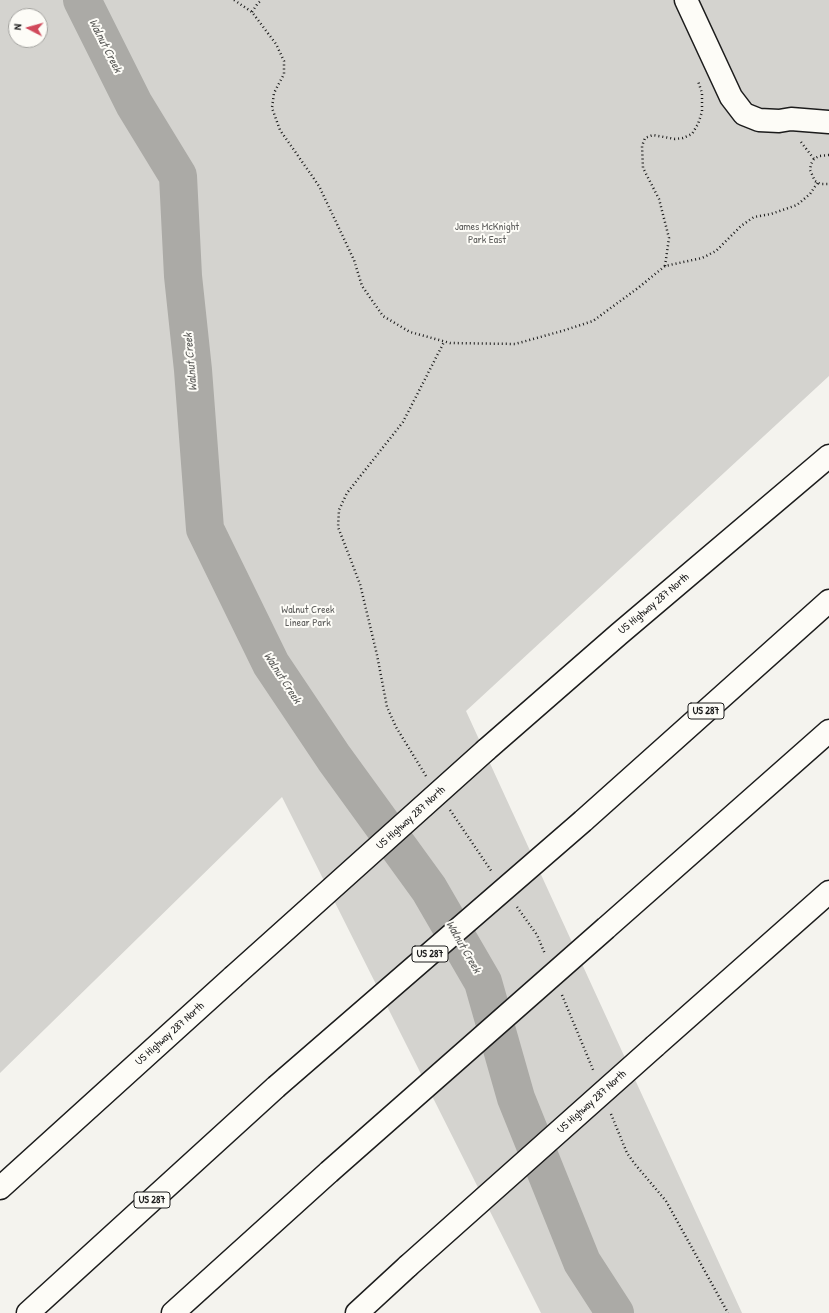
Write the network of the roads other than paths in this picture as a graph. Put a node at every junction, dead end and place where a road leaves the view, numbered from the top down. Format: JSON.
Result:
{"nodes":[{"id":1,"x":686,"y":0,"type":"edge"},
{"id":2,"x":829,"y":122,"type":"edge"},
{"id":3,"x":829,"y":456,"type":"edge"},
{"id":4,"x":829,"y":601,"type":"edge"},
{"id":5,"x":829,"y":731,"type":"edge"},
{"id":6,"x":829,"y":892,"type":"edge"},
{"id":7,"x":0,"y":1188,"type":"edge"},
{"id":8,"x":28,"y":1313,"type":"edge"},
{"id":9,"x":173,"y":1313,"type":"edge"},
{"id":10,"x":357,"y":1313,"type":"edge"}],
"edges":[{"from":1,"to":2,"type":"main road"},
{"from":3,"to":7,"type":"main road","name":"US Highway 287 North","bridge":true},
{"from":4,"to":8,"type":"main road","number":"US 287","bridge":true},
{"from":5,"to":9,"type":"main road","bridge":true},
{"from":6,"to":10,"type":"main road","name":"US Highway 287 North","bridge":true}]}
